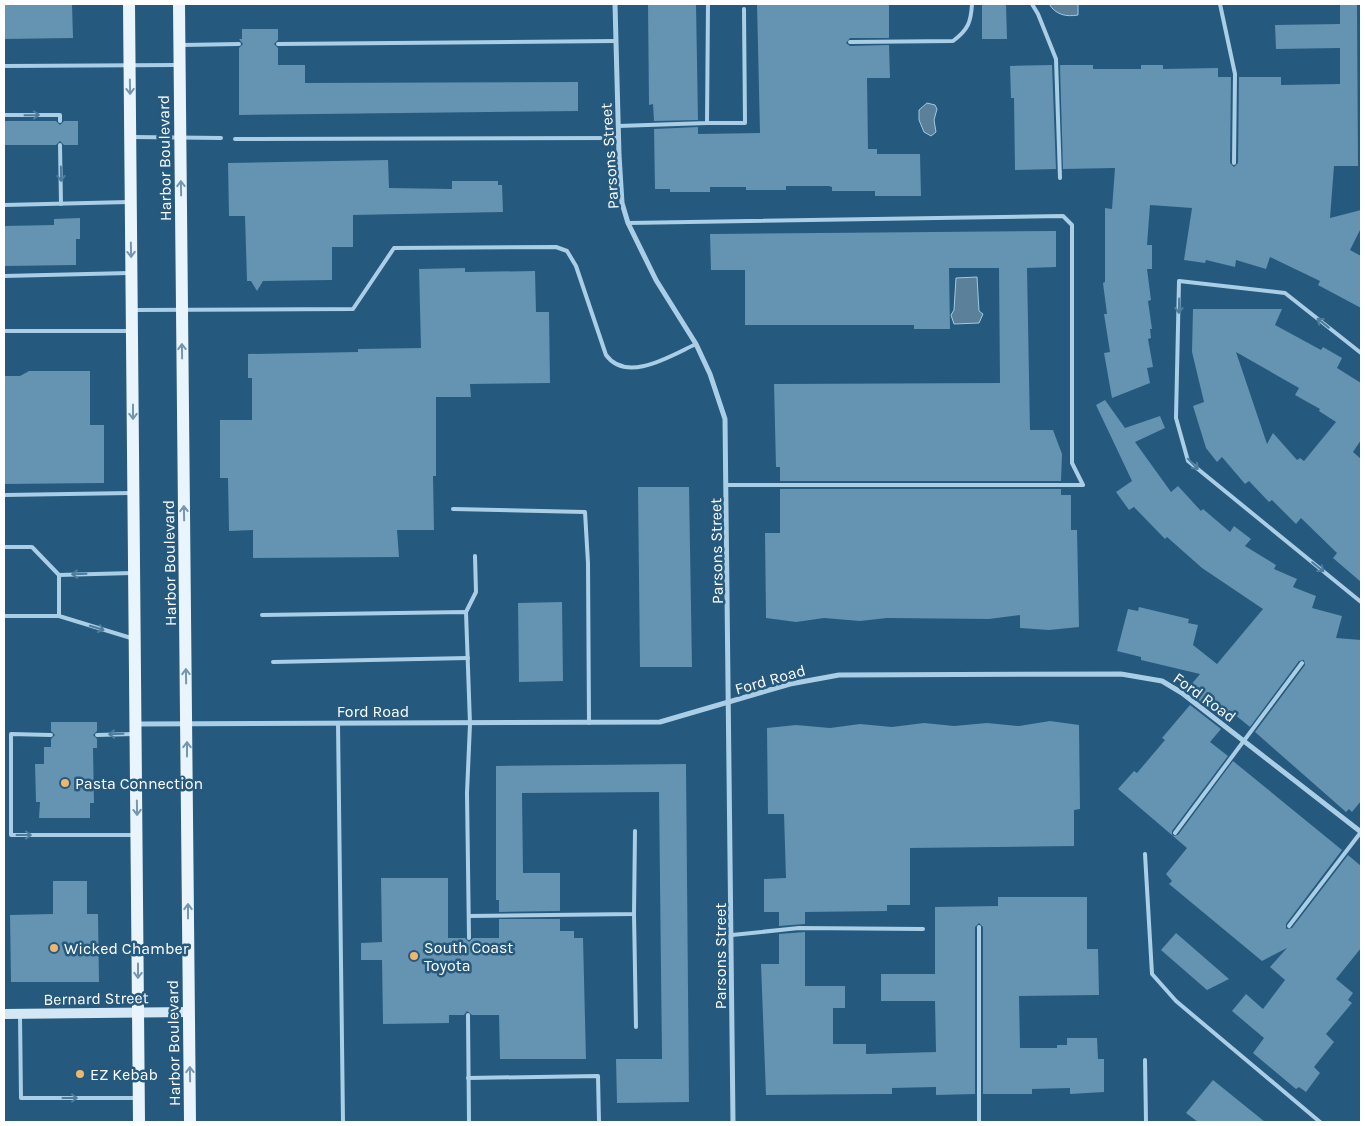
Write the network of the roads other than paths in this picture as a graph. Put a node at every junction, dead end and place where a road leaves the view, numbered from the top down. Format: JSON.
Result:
{"nodes":[{"id":1,"x":129,"y":4,"type":"edge"},
{"id":2,"x":179,"y":4,"type":"edge"},
{"id":3,"x":615,"y":4,"type":"edge"},
{"id":4,"x":708,"y":4,"type":"edge"},
{"id":5,"x":972,"y":4,"type":"edge"},
{"id":6,"x":1032,"y":4,"type":"edge"},
{"id":7,"x":1220,"y":4,"type":"edge"},
{"id":8,"x":744,"y":8,"type":"dead end"},
{"id":9,"x":616,"y":41,"type":"junction"},
{"id":10,"x":850,"y":42,"type":"dead end"},
{"id":11,"x":239,"y":44,"type":"dead end"},
{"id":12,"x":278,"y":44,"type":"dead end"},
{"id":13,"x":179,"y":45,"type":"junction"},
{"id":14,"x":130,"y":65,"type":"junction"},
{"id":15,"x":180,"y":65,"type":"junction"},
{"id":16,"x":4,"y":66,"type":"edge"},
{"id":17,"x":4,"y":116,"type":"edge"},
{"id":18,"x":60,"y":121,"type":"dead end"},
{"id":19,"x":707,"y":123,"type":"junction"},
{"id":20,"x":618,"y":126,"type":"junction"},
{"id":21,"x":130,"y":137,"type":"junction"},
{"id":22,"x":180,"y":138,"type":"junction"},
{"id":23,"x":221,"y":138,"type":"dead end"},
{"id":24,"x":618,"y":138,"type":"junction"},
{"id":25,"x":235,"y":139,"type":"dead end"},
{"id":26,"x":60,"y":145,"type":"dead end"},
{"id":27,"x":1234,"y":163,"type":"dead end"},
{"id":28,"x":1060,"y":178,"type":"dead end"},
{"id":29,"x":131,"y":202,"type":"junction"},
{"id":30,"x":61,"y":204,"type":"junction"},
{"id":31,"x":4,"y":205,"type":"edge"},
{"id":32,"x":628,"y":223,"type":"junction"},
{"id":33,"x":131,"y":273,"type":"junction"},
{"id":34,"x":4,"y":276,"type":"edge"},
{"id":35,"x":132,"y":310,"type":"junction"},
{"id":36,"x":182,"y":310,"type":"junction"},
{"id":37,"x":132,"y":330,"type":"junction"},
{"id":38,"x":4,"y":331,"type":"edge"},
{"id":39,"x":696,"y":344,"type":"junction"},
{"id":40,"x":1361,"y":353,"type":"edge"},
{"id":41,"x":728,"y":485,"type":"junction"},
{"id":42,"x":133,"y":493,"type":"junction"},
{"id":43,"x":4,"y":495,"type":"edge"},
{"id":44,"x":452,"y":508,"type":"dead end"},
{"id":45,"x":4,"y":547,"type":"edge"},
{"id":46,"x":475,"y":556,"type":"dead end"},
{"id":47,"x":134,"y":572,"type":"junction"},
{"id":48,"x":59,"y":575,"type":"junction"},
{"id":49,"x":1361,"y":602,"type":"edge"},
{"id":50,"x":466,"y":612,"type":"junction"},
{"id":51,"x":262,"y":615,"type":"dead end"},
{"id":52,"x":4,"y":616,"type":"edge"},
{"id":53,"x":59,"y":616,"type":"junction"},
{"id":54,"x":135,"y":640,"type":"junction"},
{"id":55,"x":468,"y":658,"type":"junction"},
{"id":56,"x":273,"y":662,"type":"dead end"},
{"id":57,"x":1302,"y":664,"type":"dead end"},
{"id":58,"x":730,"y":703,"type":"junction"},
{"id":59,"x":338,"y":723,"type":"junction"},
{"id":60,"x":589,"y":723,"type":"junction"},
{"id":61,"x":187,"y":724,"type":"junction"},
{"id":62,"x":470,"y":724,"type":"junction"},
{"id":63,"x":136,"y":729,"type":"junction"},
{"id":64,"x":51,"y":735,"type":"dead end"},
{"id":65,"x":97,"y":735,"type":"dead end"},
{"id":66,"x":1244,"y":741,"type":"junction"},
{"id":67,"x":635,"y":831,"type":"dead end"},
{"id":68,"x":1361,"y":832,"type":"edge"},
{"id":69,"x":1175,"y":833,"type":"dead end"},
{"id":70,"x":137,"y":835,"type":"junction"},
{"id":71,"x":1145,"y":854,"type":"dead end"},
{"id":72,"x":634,"y":914,"type":"junction"},
{"id":73,"x":469,"y":916,"type":"junction"},
{"id":74,"x":1289,"y":926,"type":"dead end"},
{"id":75,"x":979,"y":927,"type":"dead end"},
{"id":76,"x":923,"y":929,"type":"dead end"},
{"id":77,"x":732,"y":935,"type":"junction"},
{"id":78,"x":469,"y":938,"type":"dead end"},
{"id":79,"x":138,"y":1012,"type":"junction"},
{"id":80,"x":189,"y":1012,"type":"junction"},
{"id":81,"x":4,"y":1014,"type":"edge"},
{"id":82,"x":20,"y":1014,"type":"junction"},
{"id":83,"x":468,"y":1015,"type":"dead end"},
{"id":84,"x":636,"y":1027,"type":"dead end"},
{"id":85,"x":1145,"y":1060,"type":"dead end"},
{"id":86,"x":468,"y":1078,"type":"junction"},
{"id":87,"x":139,"y":1098,"type":"junction"},
{"id":88,"x":139,"y":1122,"type":"edge"},
{"id":89,"x":190,"y":1122,"type":"edge"},
{"id":90,"x":343,"y":1122,"type":"edge"},
{"id":91,"x":469,"y":1122,"type":"edge"},
{"id":92,"x":598,"y":1122,"type":"edge"},
{"id":93,"x":734,"y":1122,"type":"edge"},
{"id":94,"x":979,"y":1122,"type":"edge"},
{"id":95,"x":1146,"y":1122,"type":"edge"},
{"id":96,"x":1320,"y":1122,"type":"edge"}],
"edges":[{"from":1,"to":14,"type":"main road","name":"Harbor Boulevard"},
{"from":2,"to":13,"type":"main road","name":"Harbor Boulevard"},
{"from":3,"to":9,"type":"street","name":"Parsons Street"},
{"from":4,"to":19,"type":"lane"},
{"from":5,"to":10,"type":"lane"},
{"from":6,"to":28,"type":"lane"},
{"from":7,"to":27,"type":"lane"},
{"from":8,"to":19,"type":"lane"},
{"from":9,"to":12,"type":"lane"},
{"from":9,"to":20,"type":"street","name":"Parsons Street"},
{"from":11,"to":13,"type":"lane"},
{"from":13,"to":15,"type":"main road","name":"Harbor Boulevard"},
{"from":14,"to":15,"type":"lane"},
{"from":14,"to":16,"type":"lane"},
{"from":14,"to":21,"type":"main road","name":"Harbor Boulevard","one_way":true},
{"from":15,"to":22,"type":"main road","name":"Harbor Boulevard"},
{"from":17,"to":18,"type":"lane","one_way":true},
{"from":19,"to":20,"type":"lane"},
{"from":20,"to":24,"type":"street","name":"Parsons Street"},
{"from":21,"to":22,"type":"lane"},
{"from":21,"to":29,"type":"main road","name":"Harbor Boulevard"},
{"from":22,"to":23,"type":"lane"},
{"from":36,"to":22,"type":"main road","name":"Harbor Boulevard","one_way":true},
{"from":24,"to":25,"type":"lane"},
{"from":24,"to":32,"type":"street","name":"Parsons Street"},
{"from":26,"to":30,"type":"lane","one_way":true},
{"from":29,"to":30,"type":"lane"},
{"from":29,"to":33,"type":"main road","name":"Harbor Boulevard","one_way":true},
{"from":30,"to":31,"type":"lane"},
{"from":32,"to":39,"type":"street","name":"Parsons Street"},
{"from":32,"to":41,"type":"lane"},
{"from":33,"to":34,"type":"lane"},
{"from":33,"to":35,"type":"main road","name":"Harbor Boulevard"},
{"from":35,"to":36,"type":"lane"},
{"from":35,"to":37,"type":"main road","name":"Harbor Boulevard"},
{"from":36,"to":39,"type":"lane"},
{"from":61,"to":36,"type":"main road","name":"Harbor Boulevard","one_way":true},
{"from":37,"to":38,"type":"lane"},
{"from":37,"to":42,"type":"main road","name":"Harbor Boulevard","one_way":true},
{"from":39,"to":41,"type":"street","name":"Parsons Street"},
{"from":40,"to":49,"type":"lane","one_way":true},
{"from":41,"to":58,"type":"street","name":"Parsons Street"},
{"from":42,"to":43,"type":"lane"},
{"from":42,"to":47,"type":"main road","name":"Harbor Boulevard"},
{"from":44,"to":60,"type":"lane"},
{"from":45,"to":48,"type":"lane"},
{"from":46,"to":50,"type":"lane"},
{"from":47,"to":48,"type":"lane","one_way":true},
{"from":47,"to":54,"type":"main road","name":"Harbor Boulevard"},
{"from":48,"to":53,"type":"lane"},
{"from":50,"to":51,"type":"lane"},
{"from":50,"to":55,"type":"lane"},
{"from":52,"to":53,"type":"lane"},
{"from":53,"to":54,"type":"lane","one_way":true},
{"from":54,"to":63,"type":"main road","name":"Harbor Boulevard"},
{"from":55,"to":56,"type":"lane"},
{"from":55,"to":62,"type":"lane"},
{"from":57,"to":66,"type":"lane"},
{"from":58,"to":60,"type":"street","name":"Ford Road"},
{"from":58,"to":66,"type":"street","name":"Ford Road"},
{"from":58,"to":77,"type":"street","name":"Parsons Street"},
{"from":59,"to":61,"type":"street","name":"Ford Road"},
{"from":59,"to":62,"type":"street","name":"Ford Road"},
{"from":59,"to":90,"type":"lane"},
{"from":60,"to":62,"type":"street","name":"Ford Road"},
{"from":61,"to":63,"type":"street","name":"Ford Road"},
{"from":80,"to":61,"type":"main road","name":"Harbor Boulevard","one_way":true},
{"from":62,"to":73,"type":"lane"},
{"from":63,"to":65,"type":"lane","one_way":true},
{"from":63,"to":70,"type":"main road","name":"Harbor Boulevard","one_way":true},
{"from":64,"to":70,"type":"lane","one_way":true},
{"from":66,"to":68,"type":"street","name":"Ford Road"},
{"from":66,"to":69,"type":"lane"},
{"from":67,"to":72,"type":"lane"},
{"from":68,"to":74,"type":"lane"},
{"from":70,"to":79,"type":"main road","name":"Harbor Boulevard","one_way":true},
{"from":71,"to":96,"type":"lane"},
{"from":72,"to":73,"type":"lane"},
{"from":72,"to":84,"type":"lane"},
{"from":73,"to":78,"type":"lane"},
{"from":75,"to":94,"type":"lane"},
{"from":76,"to":77,"type":"lane"},
{"from":77,"to":93,"type":"street","name":"Parsons Street"},
{"from":79,"to":80,"type":"street","name":"Bernard Street"},
{"from":79,"to":82,"type":"street","name":"Bernard Street"},
{"from":79,"to":87,"type":"main road","name":"Harbor Boulevard"},
{"from":89,"to":80,"type":"main road","name":"Harbor Boulevard","one_way":true},
{"from":81,"to":82,"type":"street","name":"Bernard Street"},
{"from":82,"to":87,"type":"lane","one_way":true},
{"from":83,"to":86,"type":"lane"},
{"from":85,"to":95,"type":"lane"},
{"from":86,"to":91,"type":"lane"},
{"from":86,"to":92,"type":"lane"},
{"from":87,"to":88,"type":"main road","name":"Harbor Boulevard"}]}
